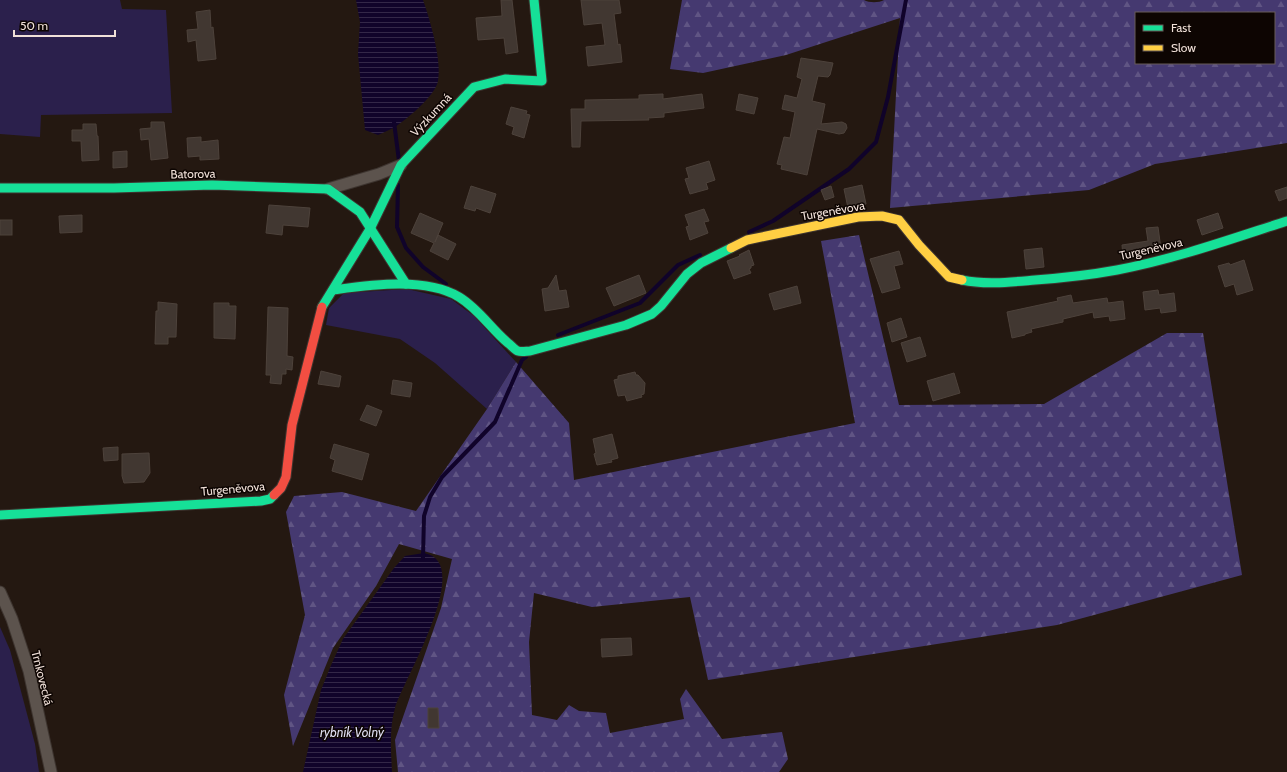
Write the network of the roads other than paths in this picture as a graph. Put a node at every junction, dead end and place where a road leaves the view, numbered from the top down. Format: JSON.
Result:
{"nodes":[{"id":1,"x":534,"y":0,"type":"edge"},
{"id":2,"x":401,"y":165,"type":"junction"},
{"id":3,"x":0,"y":188,"type":"edge"},
{"id":4,"x":328,"y":190,"type":"junction"},
{"id":5,"x":1287,"y":221,"type":"edge"},
{"id":6,"x":370,"y":229,"type":"junction"},
{"id":7,"x":406,"y":284,"type":"junction"},
{"id":8,"x":334,"y":290,"type":"junction"},
{"id":9,"x":0,"y":516,"type":"edge"},
{"id":10,"x":0,"y":592,"type":"edge"},
{"id":11,"x":50,"y":772,"type":"edge"}],
"edges":[{"from":1,"to":2,"type":"street","name":"Výzkumná"},
{"from":2,"to":4,"type":"street"},
{"from":2,"to":6,"type":"street","name":"Výzkumná"},
{"from":3,"to":4,"type":"street","name":"Batorova"},
{"from":4,"to":6,"type":"street"},
{"from":5,"to":7,"type":"street","name":"Turgeněvova"},
{"from":6,"to":7,"type":"street"},
{"from":6,"to":8,"type":"street","name":"Výzkumná"},
{"from":7,"to":8,"type":"street","name":"Turgeněvova"},
{"from":8,"to":9,"type":"street","name":"Turgeněvova"},
{"from":10,"to":11,"type":"street","name":"Trnkovecká"}]}
